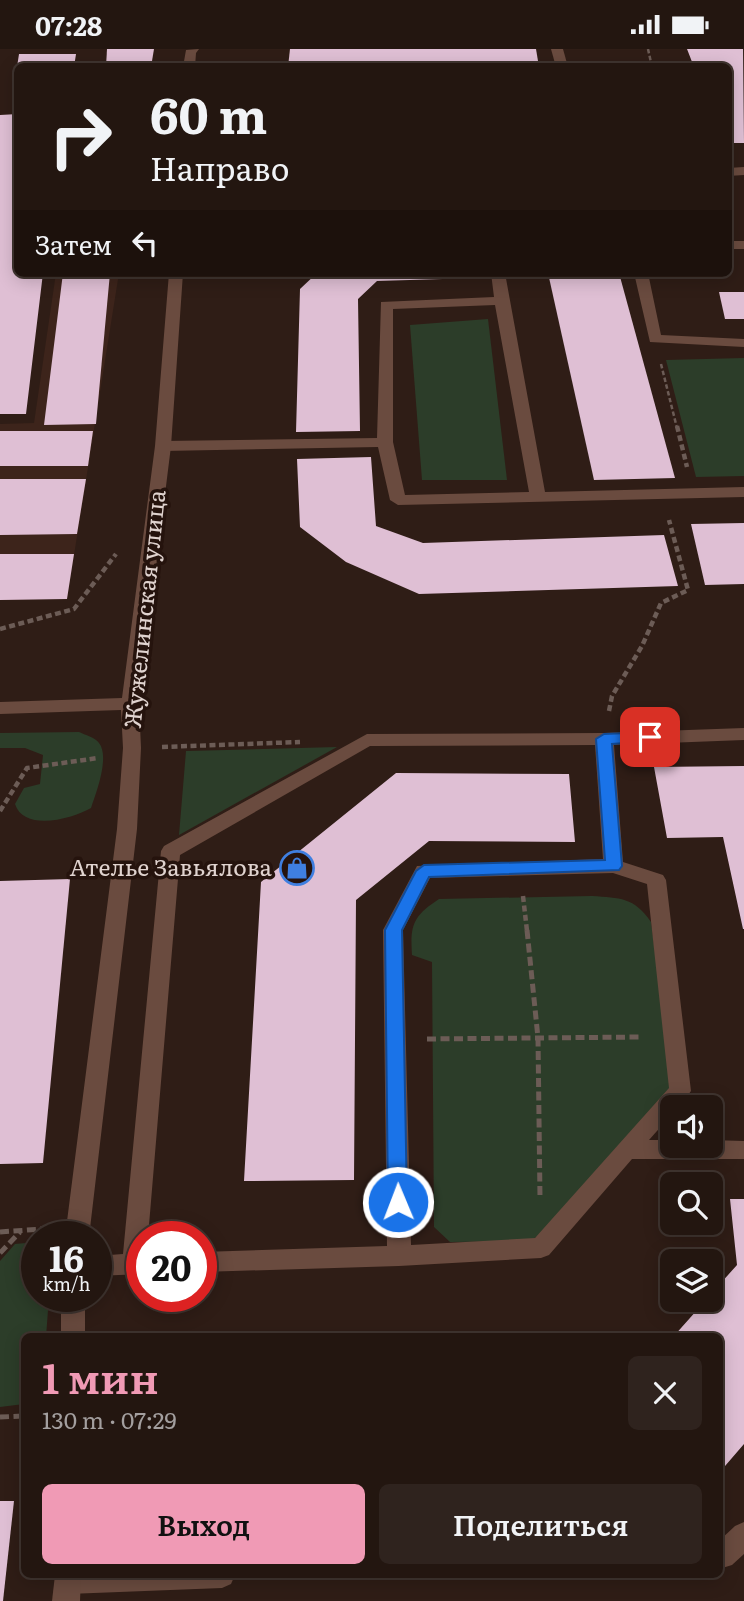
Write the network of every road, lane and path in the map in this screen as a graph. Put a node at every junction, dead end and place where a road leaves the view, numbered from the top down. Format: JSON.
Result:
{"nodes":[{"id":1,"x":176,"y":277,"type":"edge"},
{"id":2,"x":498,"y":277,"type":"edge"},
{"id":3,"x":642,"y":277,"type":"edge"},
{"id":4,"x":501,"y":302,"type":"junction"},
{"id":5,"x":655,"y":339,"type":"junction"},
{"id":6,"x":744,"y":343,"type":"edge"},
{"id":7,"x":385,"y":442,"type":"junction"},
{"id":8,"x":163,"y":446,"type":"junction"},
{"id":9,"x":744,"y":492,"type":"edge"},
{"id":10,"x":662,"y":494,"type":"junction"},
{"id":11,"x":694,"y":494,"type":"junction"},
{"id":12,"x":538,"y":496,"type":"junction"},
{"id":13,"x":153,"y":528,"type":"junction"},
{"id":14,"x":0,"y":629,"type":"edge"},
{"id":15,"x":130,"y":703,"type":"junction"},
{"id":16,"x":0,"y":708,"type":"edge"},
{"id":17,"x":744,"y":734,"type":"edge"},
{"id":18,"x":604,"y":739,"type":"junction"},
{"id":19,"x":367,"y":740,"type":"junction"},
{"id":20,"x":132,"y":748,"type":"junction"},
{"id":21,"x":0,"y":811,"type":"edge"},
{"id":22,"x":614,"y":866,"type":"junction"},
{"id":23,"x":521,"y":868,"type":"junction"},
{"id":24,"x":674,"y":1037,"type":"junction"},
{"id":25,"x":538,"y":1038,"type":"junction"},
{"id":26,"x":395,"y":1040,"type":"junction"},
{"id":27,"x":626,"y":1149,"type":"junction"},
{"id":28,"x":744,"y":1150,"type":"edge"},
{"id":29,"x":79,"y":1221,"type":"edge"},
{"id":30,"x":141,"y":1221,"type":"edge"},
{"id":31,"x":0,"y":1232,"type":"edge"},
{"id":32,"x":541,"y":1248,"type":"junction"},
{"id":33,"x":0,"y":1253,"type":"edge"},
{"id":34,"x":399,"y":1256,"type":"junction"},
{"id":35,"x":217,"y":1262,"type":"edge"},
{"id":36,"x":74,"y":1312,"type":"edge"},
{"id":37,"x":73,"y":1333,"type":"edge"},
{"id":38,"x":21,"y":1416,"type":"edge"},
{"id":39,"x":0,"y":1417,"type":"edge"},
{"id":40,"x":744,"y":1535,"type":"edge"},
{"id":41,"x":723,"y":1556,"type":"edge"},
{"id":42,"x":180,"y":1578,"type":"edge"},
{"id":43,"x":67,"y":1586,"type":"edge"}],
"edges":[{"from":1,"to":8,"type":"street","name":"Жужелинская улица"},
{"from":2,"to":4,"type":"street"},
{"from":3,"to":5,"type":"street"},
{"from":4,"to":7,"type":"street"},
{"from":4,"to":12,"type":"street"},
{"from":5,"to":6,"type":"street"},
{"from":5,"to":11,"type":"path"},
{"from":7,"to":8,"type":"street"},
{"from":7,"to":12,"type":"street"},
{"from":8,"to":13,"type":"street","name":"Жужелинская улица"},
{"from":9,"to":11,"type":"street"},
{"from":10,"to":11,"type":"street"},
{"from":10,"to":12,"type":"street"},
{"from":10,"to":18,"type":"path"},
{"from":13,"to":14,"type":"path"},
{"from":13,"to":15,"type":"street","name":"Жужелинская улица"},
{"from":15,"to":16,"type":"street"},
{"from":15,"to":20,"type":"street","name":"Жужелинская улица"},
{"from":17,"to":18,"type":"street"},
{"from":18,"to":19,"type":"street"},
{"from":18,"to":22,"type":"street"},
{"from":19,"to":20,"type":"path"},
{"from":19,"to":30,"type":"street"},
{"from":20,"to":21,"type":"path"},
{"from":20,"to":29,"type":"street","name":"Жужелинская улица"},
{"from":22,"to":23,"type":"street"},
{"from":22,"to":24,"type":"street"},
{"from":23,"to":25,"type":"path"},
{"from":23,"to":26,"type":"street"},
{"from":24,"to":25,"type":"path"},
{"from":24,"to":27,"type":"street"},
{"from":25,"to":26,"type":"path"},
{"from":25,"to":32,"type":"path"},
{"from":26,"to":34,"type":"street"},
{"from":27,"to":28,"type":"street"},
{"from":27,"to":32,"type":"street"},
{"from":31,"to":33,"type":"path"},
{"from":32,"to":34,"type":"street"},
{"from":34,"to":35,"type":"street"},
{"from":36,"to":37,"type":"street"},
{"from":38,"to":39,"type":"path"},
{"from":40,"to":41,"type":"street"},
{"from":42,"to":43,"type":"street"}]}
